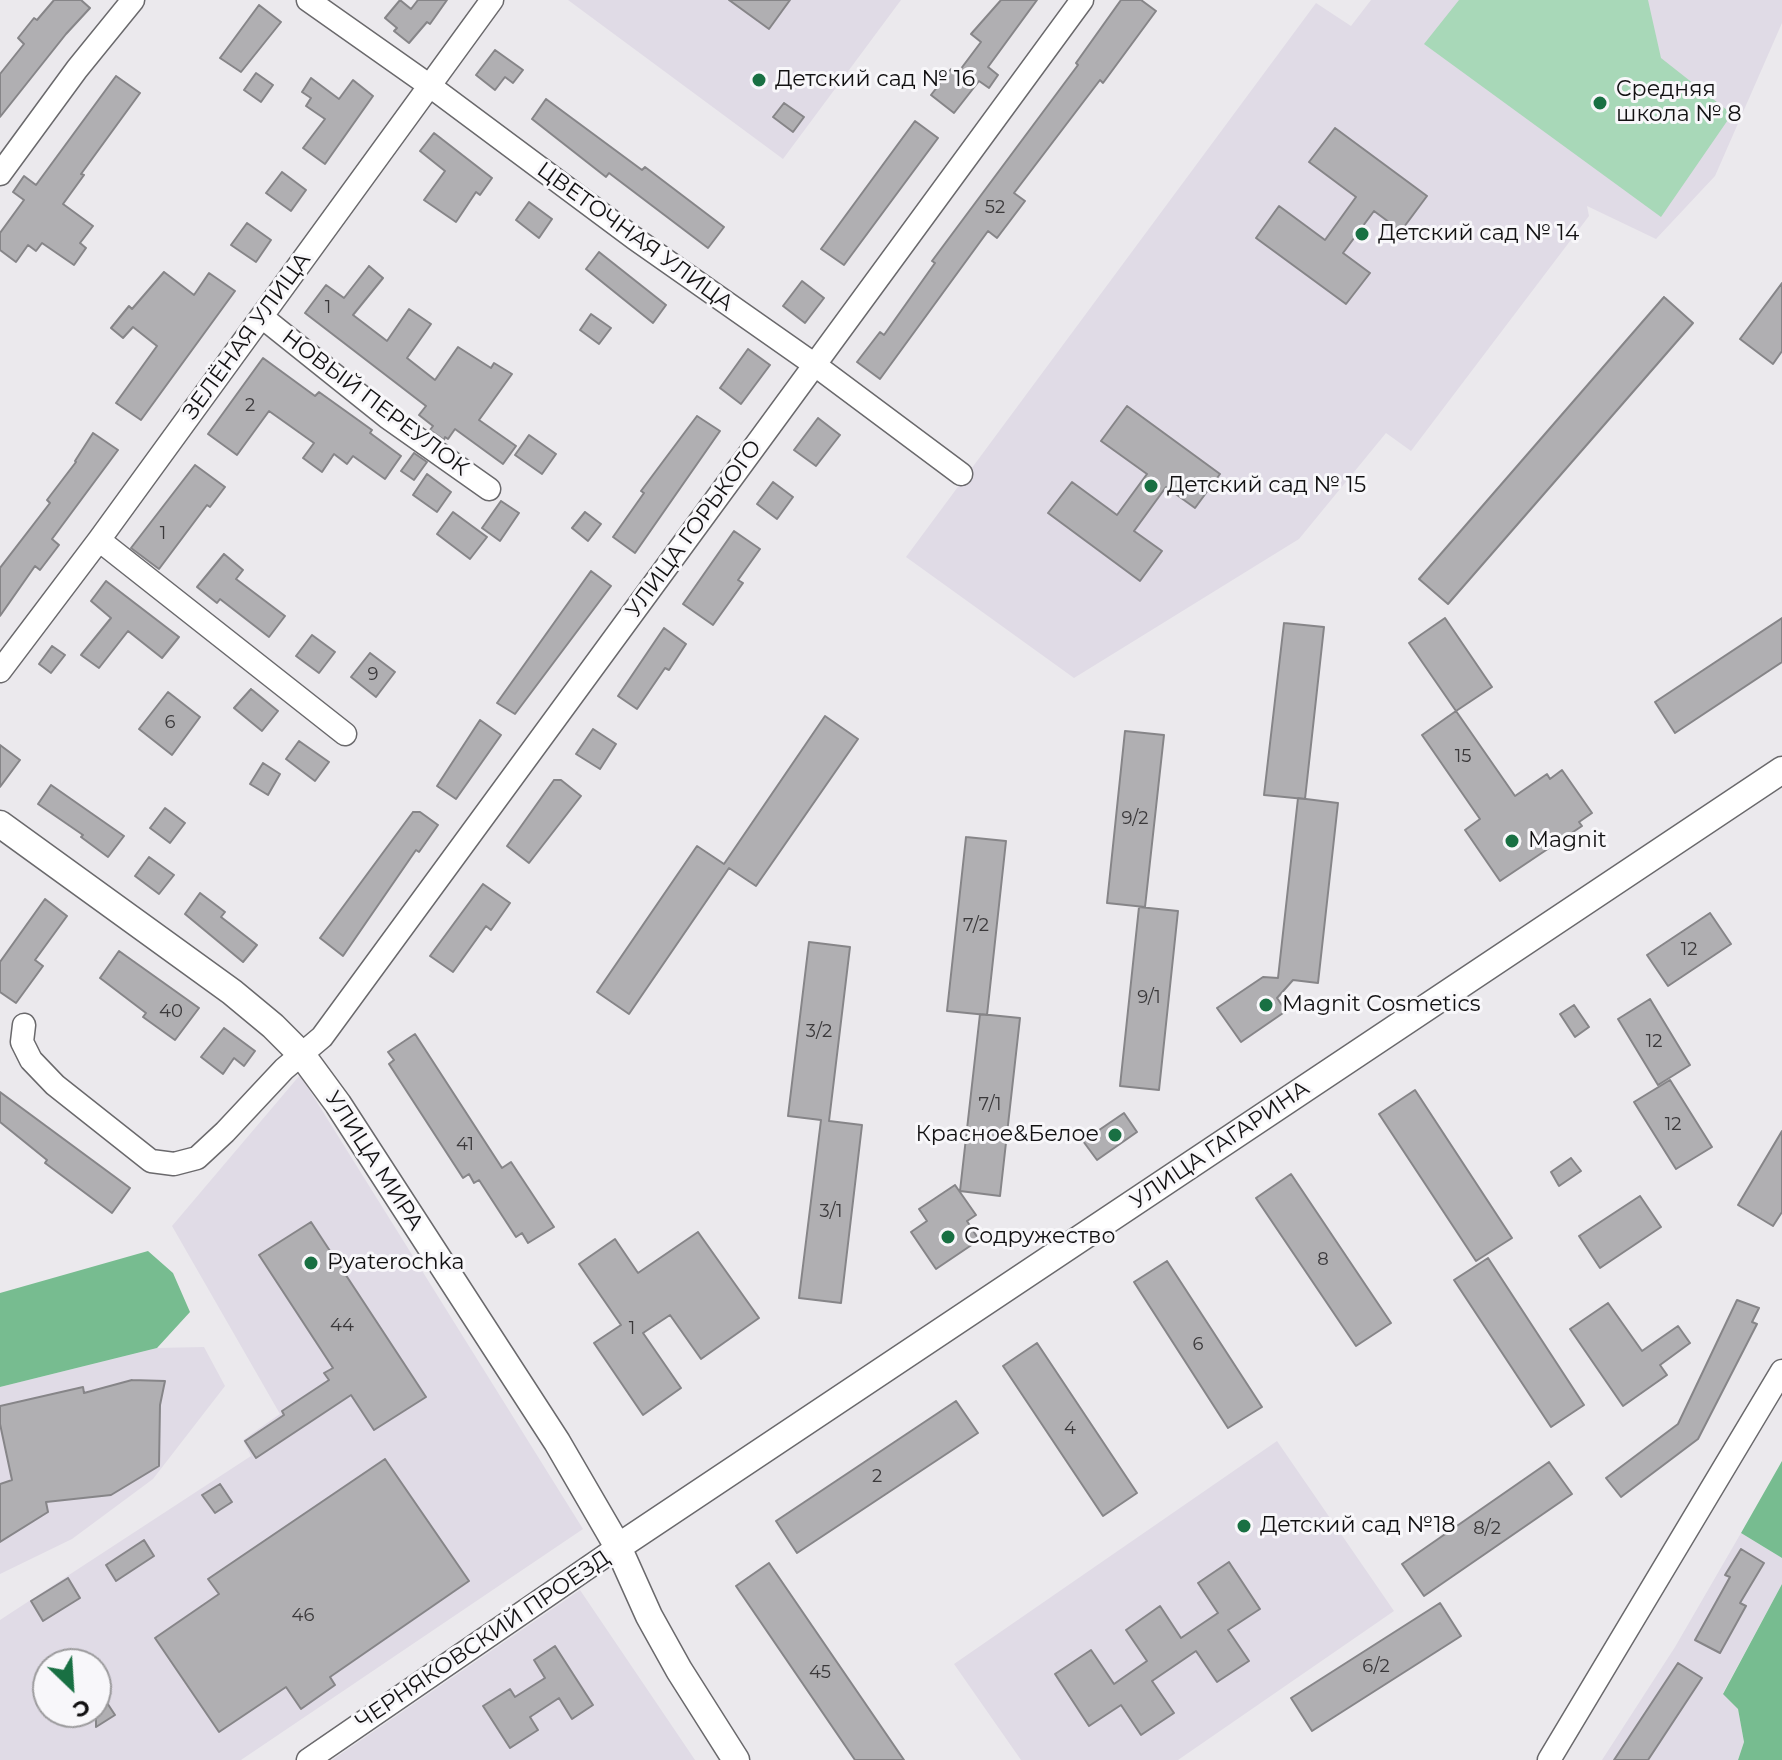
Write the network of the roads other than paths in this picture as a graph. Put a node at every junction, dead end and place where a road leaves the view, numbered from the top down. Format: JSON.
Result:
{"nodes":[{"id":1,"x":133,"y":0,"type":"edge"},
{"id":2,"x":308,"y":0,"type":"edge"},
{"id":3,"x":492,"y":0,"type":"edge"},
{"id":4,"x":1082,"y":0,"type":"edge"},
{"id":5,"x":430,"y":86,"type":"junction"},
{"id":6,"x":0,"y":174,"type":"edge"},
{"id":7,"x":262,"y":317,"type":"junction"},
{"id":8,"x":815,"y":365,"type":"junction"},
{"id":9,"x":961,"y":474,"type":"dead end"},
{"id":10,"x":489,"y":489,"type":"dead end"},
{"id":11,"x":99,"y":540,"type":"junction"},
{"id":12,"x":0,"y":671,"type":"edge"},
{"id":13,"x":345,"y":734,"type":"dead end"},
{"id":14,"x":1782,"y":770,"type":"edge"},
{"id":15,"x":0,"y":824,"type":"edge"},
{"id":16,"x":24,"y":1025,"type":"dead end"},
{"id":17,"x":302,"y":1055,"type":"junction"},
{"id":18,"x":1782,"y":1371,"type":"edge"},
{"id":19,"x":618,"y":1547,"type":"junction"},
{"id":20,"x":308,"y":1760,"type":"edge"},
{"id":21,"x":736,"y":1760,"type":"edge"},
{"id":22,"x":1549,"y":1760,"type":"edge"}],
"edges":[{"from":1,"to":6,"type":"street"},
{"from":2,"to":5,"type":"street","name":"ЦВЕТОЧНАЯ УЛИЦА"},
{"from":3,"to":5,"type":"street","name":"ЗЕЛЁНАЯ УЛИЦА"},
{"from":4,"to":8,"type":"street","name":"УЛИЦА ГОРЬКОГО"},
{"from":5,"to":7,"type":"street","name":"ЗЕЛЁНАЯ УЛИЦА"},
{"from":5,"to":8,"type":"street","name":"ЦВЕТОЧНАЯ УЛИЦА"},
{"from":7,"to":10,"type":"street","name":"НОВЫЙ ПЕРЕУЛОК"},
{"from":7,"to":11,"type":"street","name":"ЗЕЛЁНАЯ УЛИЦА"},
{"from":8,"to":9,"type":"street","name":"ЦВЕТОЧНАЯ УЛИЦА"},
{"from":8,"to":17,"type":"street","name":"УЛИЦА ГОРЬКОГО"},
{"from":11,"to":12,"type":"street","name":"ЗЕЛЁНАЯ УЛИЦА"},
{"from":11,"to":13,"type":"street"},
{"from":14,"to":19,"type":"main road","name":"УЛИЦА ГАГАРИНА"},
{"from":15,"to":17,"type":"main road","name":"УЛИЦА МИРА"},
{"from":16,"to":17,"type":"street","name":"УЛИЦА ГОРЬКОГО"},
{"from":17,"to":19,"type":"main road","name":"УЛИЦА МИРА"},
{"from":18,"to":22,"type":"street"},
{"from":19,"to":20,"type":"street","name":"ЧЕРНЯКОВСКИЙ ПРОЕЗД"},
{"from":19,"to":21,"type":"main road","name":"УЛИЦА МИРА"}]}
